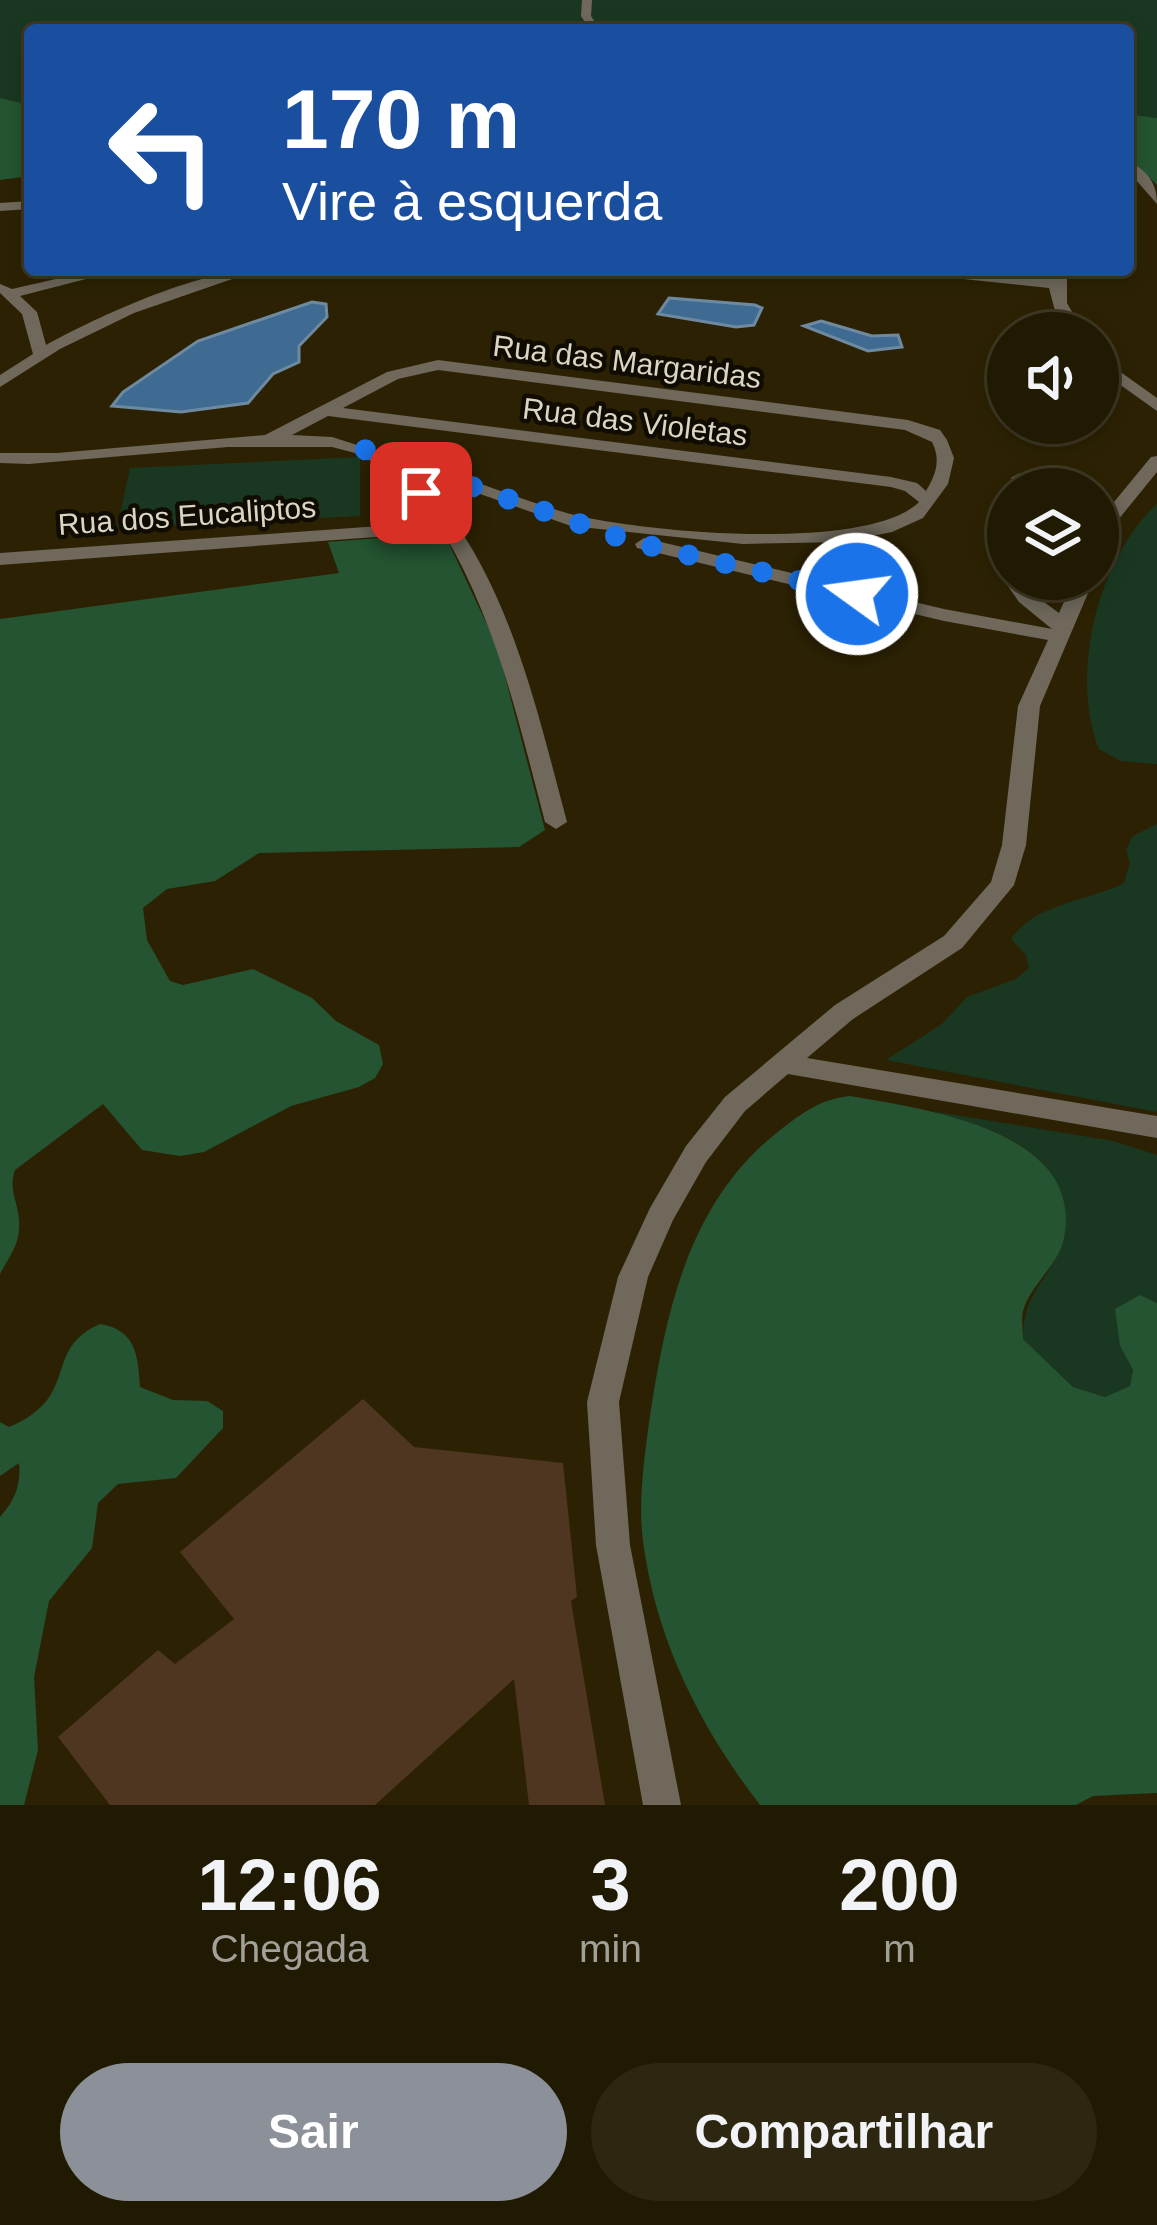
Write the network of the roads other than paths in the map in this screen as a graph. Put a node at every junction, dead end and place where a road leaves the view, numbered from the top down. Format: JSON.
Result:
{"nodes":[{"id":1,"x":1134,"y":171,"type":"edge"},
{"id":2,"x":1157,"y":200,"type":"edge"},
{"id":3,"x":82,"y":276,"type":"edge"},
{"id":4,"x":233,"y":276,"type":"edge"},
{"id":5,"x":1057,"y":277,"type":"edge"},
{"id":6,"x":6,"y":290,"type":"edge"},
{"id":7,"x":1063,"y":312,"type":"edge"},
{"id":8,"x":41,"y":356,"type":"junction"},
{"id":9,"x":1119,"y":377,"type":"edge"},
{"id":10,"x":0,"y":382,"type":"edge"},
{"id":11,"x":1157,"y":406,"type":"edge"},
{"id":12,"x":328,"y":411,"type":"junction"},
{"id":13,"x":267,"y":441,"type":"junction"},
{"id":14,"x":363,"y":449,"type":"junction"},
{"id":15,"x":0,"y":458,"type":"edge"},
{"id":16,"x":1157,"y":461,"type":"edge"},
{"id":17,"x":933,"y":496,"type":"junction"},
{"id":18,"x":1119,"y":507,"type":"edge"},
{"id":19,"x":559,"y":517,"type":"junction"},
{"id":20,"x":451,"y":526,"type":"junction"},
{"id":21,"x":0,"y":560,"type":"edge"},
{"id":22,"x":1028,"y":600,"type":"edge"},
{"id":23,"x":1075,"y":600,"type":"edge"},
{"id":24,"x":1061,"y":631,"type":"junction"},
{"id":25,"x":556,"y":822,"type":"dead end"},
{"id":26,"x":779,"y":1063,"type":"junction"},
{"id":27,"x":1157,"y":1127,"type":"edge"},
{"id":28,"x":662,"y":1805,"type":"edge"}],
"edges":[{"from":1,"to":2,"type":"street"},
{"from":3,"to":6,"type":"street"},
{"from":4,"to":8,"type":"street"},
{"from":5,"to":7,"type":"street"},
{"from":6,"to":8,"type":"street"},
{"from":8,"to":10,"type":"street"},
{"from":9,"to":11,"type":"street"},
{"from":12,"to":13,"type":"street","name":"Rua das Margaridas"},
{"from":12,"to":17,"type":"street","name":"Rua das Violetas"},
{"from":12,"to":17,"type":"street","name":"Rua das Margaridas"},
{"from":13,"to":14,"type":"street"},
{"from":13,"to":15,"type":"street"},
{"from":14,"to":19,"type":"street"},
{"from":14,"to":20,"type":"street"},
{"from":16,"to":18,"type":"street"},
{"from":17,"to":19,"type":"street"},
{"from":19,"to":24,"type":"street"},
{"from":20,"to":21,"type":"street","name":"Rua dos Eucaliptos"},
{"from":20,"to":25,"type":"street"},
{"from":22,"to":24,"type":"street"},
{"from":23,"to":24,"type":"street"},
{"from":24,"to":26,"type":"street"},
{"from":26,"to":27,"type":"street"},
{"from":26,"to":28,"type":"street"}]}
